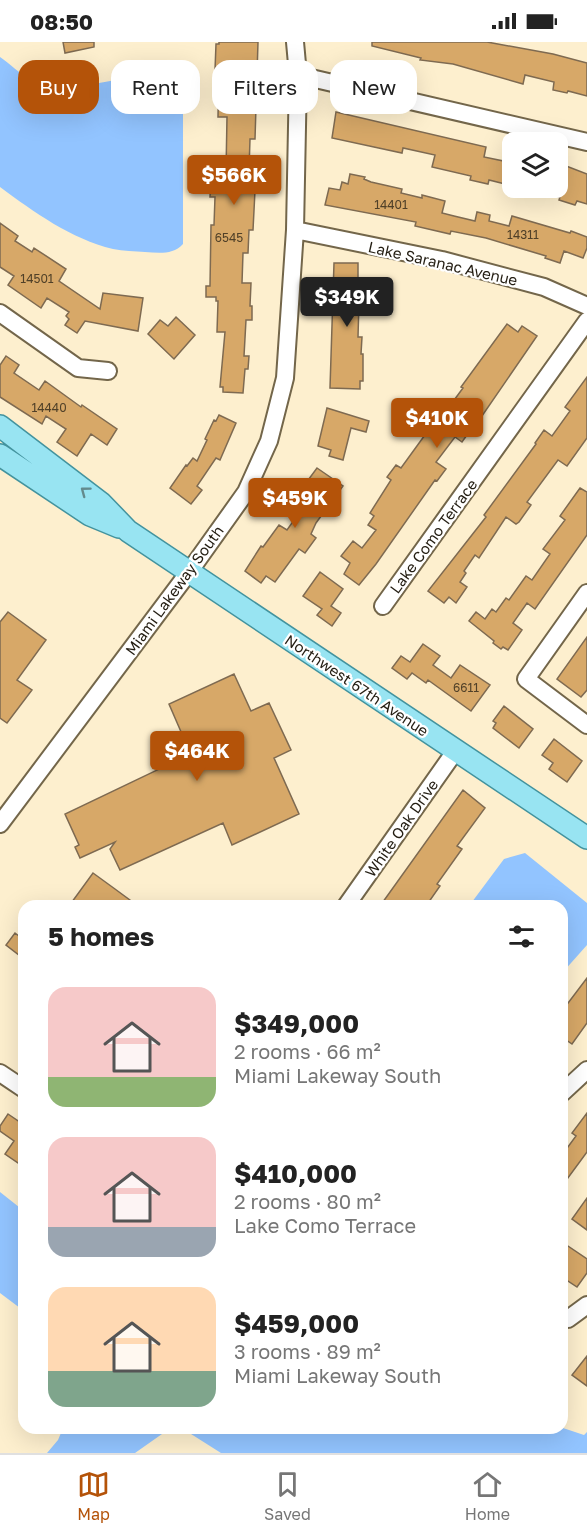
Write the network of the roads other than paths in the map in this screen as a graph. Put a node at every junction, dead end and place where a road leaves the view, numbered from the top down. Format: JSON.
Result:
{"nodes":[{"id":1,"x":295,"y":42,"type":"edge"},
{"id":2,"x":297,"y":60,"type":"edge"},
{"id":3,"x":318,"y":80,"type":"edge"},
{"id":4,"x":297,"y":114,"type":"edge"},
{"id":5,"x":587,"y":142,"type":"edge"},
{"id":6,"x":295,"y":230,"type":"junction"},
{"id":7,"x":587,"y":306,"type":"edge"},
{"id":8,"x":0,"y":313,"type":"edge"},
{"id":9,"x":587,"y":321,"type":"edge"},
{"id":10,"x":108,"y":370,"type":"dead end"},
{"id":11,"x":0,"y":426,"type":"edge"},
{"id":12,"x":0,"y":455,"type":"edge"},
{"id":13,"x":128,"y":531,"type":"junction"},
{"id":14,"x":189,"y":572,"type":"junction"},
{"id":15,"x":587,"y":593,"type":"edge"},
{"id":16,"x":383,"y":606,"type":"dead end"},
{"id":17,"x":587,"y":725,"type":"edge"},
{"id":18,"x":456,"y":750,"type":"junction"},
{"id":19,"x":0,"y":824,"type":"edge"},
{"id":20,"x":587,"y":838,"type":"edge"},
{"id":21,"x":350,"y":900,"type":"edge"},
{"id":22,"x":587,"y":1070,"type":"edge"},
{"id":23,"x":0,"y":1073,"type":"edge"},
{"id":24,"x":18,"y":1085,"type":"edge"},
{"id":25,"x":568,"y":1087,"type":"edge"},
{"id":26,"x":587,"y":1305,"type":"edge"},
{"id":27,"x":568,"y":1319,"type":"edge"}],
"edges":[{"from":1,"to":2,"type":"street","name":"Miami Lakeway South"},
{"from":3,"to":5,"type":"street"},
{"from":4,"to":6,"type":"street","name":"Miami Lakeway South"},
{"from":6,"to":7,"type":"street","name":"Lake Saranac Avenue"},
{"from":6,"to":14,"type":"street","name":"Miami Lakeway South"},
{"from":8,"to":10,"type":"street"},
{"from":9,"to":16,"type":"street","name":"Lake Como Terrace"},
{"from":13,"to":11,"type":"main road","name":"Northwest 67th Avenue","one_way":true},
{"from":12,"to":13,"type":"main road","name":"Northwest 67th Avenue"},
{"from":13,"to":14,"type":"main road","name":"Northwest 67th Avenue"},
{"from":14,"to":18,"type":"main road","name":"Northwest 67th Avenue"},
{"from":14,"to":19,"type":"street","name":"Miami Lakeway South"},
{"from":15,"to":17,"type":"street"},
{"from":18,"to":20,"type":"main road","name":"Northwest 67th Avenue"},
{"from":18,"to":21,"type":"street","name":"White Oak Drive"},
{"from":22,"to":25,"type":"street"},
{"from":23,"to":24,"type":"street"},
{"from":26,"to":27,"type":"street"}]}
